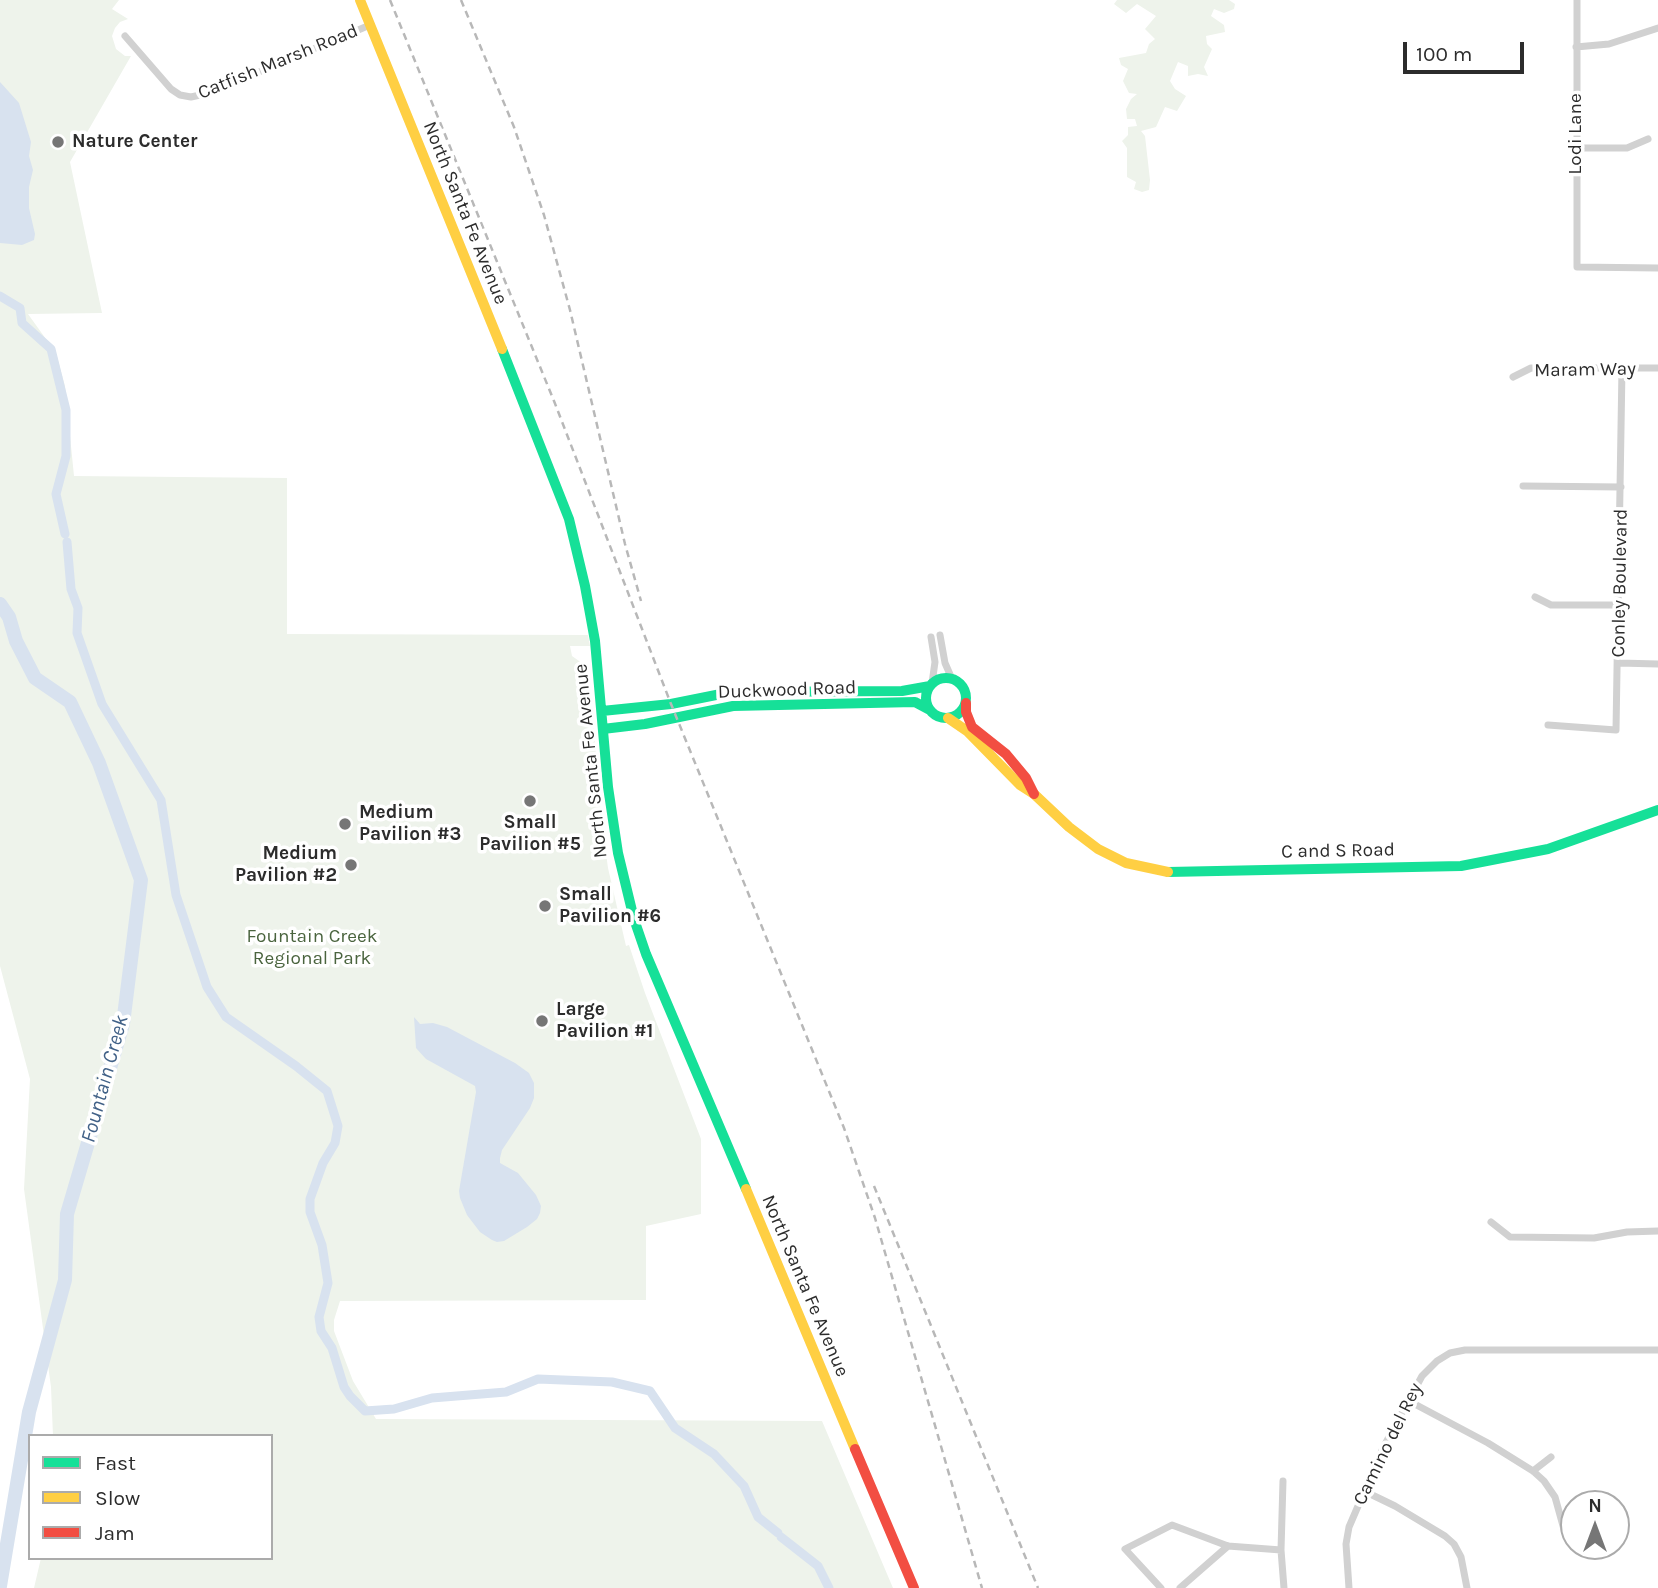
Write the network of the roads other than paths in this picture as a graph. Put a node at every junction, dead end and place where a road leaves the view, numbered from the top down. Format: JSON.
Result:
{"nodes":[{"id":1,"x":360,"y":0,"type":"edge"},
{"id":2,"x":1577,"y":0,"type":"edge"},
{"id":3,"x":370,"y":25,"type":"junction"},
{"id":4,"x":1658,"y":28,"type":"edge"},
{"id":5,"x":125,"y":36,"type":"dead end"},
{"id":6,"x":1576,"y":47,"type":"junction"},
{"id":7,"x":1648,"y":139,"type":"dead end"},
{"id":8,"x":1576,"y":148,"type":"junction"},
{"id":9,"x":1658,"y":268,"type":"edge"},
{"id":10,"x":1622,"y":368,"type":"junction"},
{"id":11,"x":1658,"y":368,"type":"edge"},
{"id":12,"x":1513,"y":377,"type":"dead end"},
{"id":13,"x":1523,"y":486,"type":"dead end"},
{"id":14,"x":1621,"y":487,"type":"junction"},
{"id":15,"x":1535,"y":597,"type":"dead end"},
{"id":16,"x":1618,"y":605,"type":"junction"},
{"id":17,"x":940,"y":635,"type":"dead end"},
{"id":18,"x":931,"y":637,"type":"dead end"},
{"id":19,"x":1619,"y":663,"type":"junction"},
{"id":20,"x":1658,"y":664,"type":"edge"},
{"id":21,"x":952,"y":679,"type":"junction"},
{"id":22,"x":931,"y":684,"type":"junction"},
{"id":23,"x":966,"y":702,"type":"junction"},
{"id":24,"x":930,"y":710,"type":"junction"},
{"id":25,"x":602,"y":711,"type":"junction"},
{"id":26,"x":947,"y":718,"type":"junction"},
{"id":27,"x":1548,"y":725,"type":"dead end"},
{"id":28,"x":603,"y":729,"type":"junction"},
{"id":29,"x":1034,"y":794,"type":"junction"},
{"id":30,"x":1658,"y":810,"type":"edge"},
{"id":31,"x":1491,"y":1222,"type":"dead end"},
{"id":32,"x":1658,"y":1231,"type":"edge"},
{"id":33,"x":1658,"y":1350,"type":"edge"},
{"id":34,"x":1409,"y":1401,"type":"junction"},
{"id":35,"x":1551,"y":1457,"type":"dead end"},
{"id":36,"x":1533,"y":1471,"type":"junction"},
{"id":37,"x":1283,"y":1481,"type":"dead end"},
{"id":38,"x":1364,"y":1491,"type":"junction"},
{"id":39,"x":1560,"y":1518,"type":"edge"},
{"id":40,"x":1228,"y":1546,"type":"junction"},
{"id":41,"x":1282,"y":1550,"type":"junction"},
{"id":42,"x":914,"y":1588,"type":"edge"},
{"id":43,"x":1161,"y":1588,"type":"edge"},
{"id":44,"x":1180,"y":1588,"type":"edge"},
{"id":45,"x":1284,"y":1588,"type":"edge"},
{"id":46,"x":1349,"y":1588,"type":"edge"},
{"id":47,"x":1467,"y":1588,"type":"edge"}],
"edges":[{"from":1,"to":3,"type":"main road","name":"North Santa Fe Avenue"},
{"from":2,"to":6,"type":"street","name":"Lodi Lane"},
{"from":3,"to":5,"type":"street","name":"Catfish Marsh Road"},
{"from":3,"to":25,"type":"main road","name":"North Santa Fe Avenue"},
{"from":4,"to":6,"type":"street"},
{"from":6,"to":8,"type":"street","name":"Lodi Lane"},
{"from":7,"to":8,"type":"street"},
{"from":8,"to":9,"type":"street","name":"Lodi Lane"},
{"from":10,"to":11,"type":"street","name":"Maram Way"},
{"from":10,"to":12,"type":"street","name":"Maram Way"},
{"from":10,"to":14,"type":"street","name":"Conley Boulevard"},
{"from":13,"to":14,"type":"street"},
{"from":14,"to":16,"type":"street","name":"Conley Boulevard"},
{"from":15,"to":16,"type":"street"},
{"from":16,"to":19,"type":"street","name":"Conley Boulevard"},
{"from":17,"to":21,"type":"street"},
{"from":18,"to":22,"type":"street"},
{"from":19,"to":20,"type":"street"},
{"from":19,"to":27,"type":"street","name":"Conley Boulevard"},
{"from":21,"to":22,"type":"main road"},
{"from":21,"to":23,"type":"main road"},
{"from":22,"to":24,"type":"main road"},
{"from":22,"to":25,"type":"main road","name":"Duckwood Road"},
{"from":23,"to":26,"type":"main road"},
{"from":23,"to":29,"type":"main road","name":"C and S Road"},
{"from":24,"to":26,"type":"main road"},
{"from":24,"to":28,"type":"main road","name":"Duckwood Road"},
{"from":25,"to":28,"type":"main road","name":"North Santa Fe Avenue"},
{"from":26,"to":29,"type":"main road","name":"C and S Road"},
{"from":28,"to":42,"type":"main road","name":"North Santa Fe Avenue"},
{"from":29,"to":30,"type":"main road","name":"C and S Road"},
{"from":31,"to":32,"type":"street"},
{"from":33,"to":34,"type":"street","name":"Camino del Rey"},
{"from":34,"to":36,"type":"street"},
{"from":34,"to":38,"type":"street","name":"Camino del Rey"},
{"from":35,"to":36,"type":"street"},
{"from":36,"to":39,"type":"street"},
{"from":37,"to":41,"type":"street"},
{"from":38,"to":46,"type":"street","name":"Camino del Rey"},
{"from":38,"to":47,"type":"street"},
{"from":40,"to":41,"type":"street"},
{"from":40,"to":43,"type":"street"},
{"from":40,"to":44,"type":"street"},
{"from":41,"to":45,"type":"street"}]}
